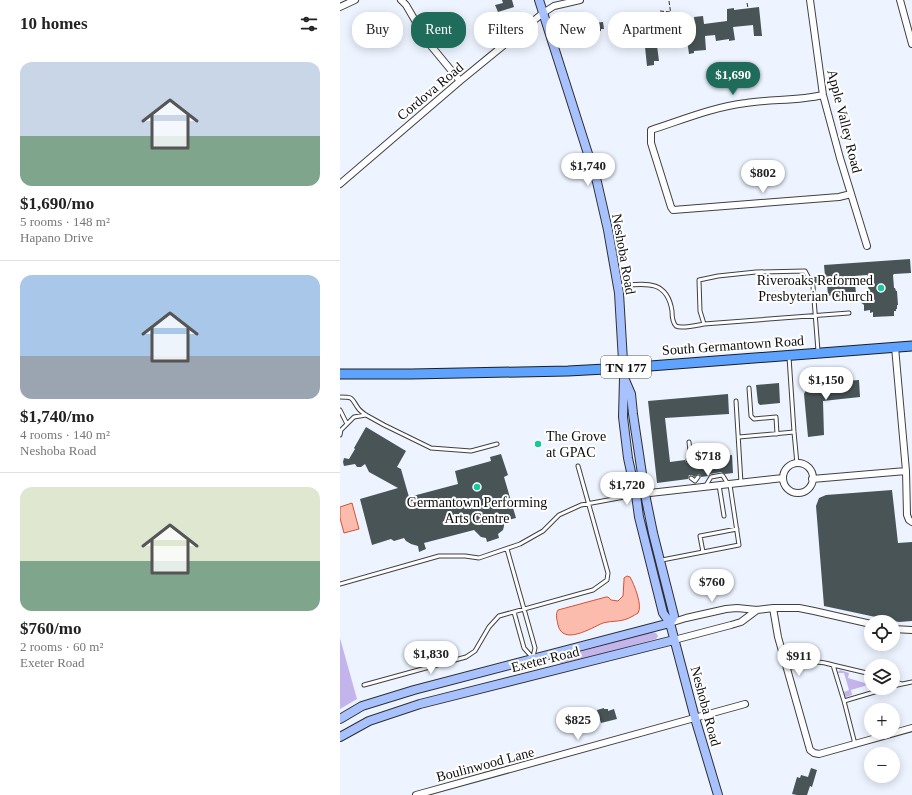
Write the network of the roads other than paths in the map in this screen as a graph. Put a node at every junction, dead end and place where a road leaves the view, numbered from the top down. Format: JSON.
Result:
{"nodes":[{"id":1,"x":355,"y":0,"type":"edge"},
{"id":2,"x":401,"y":0,"type":"edge"},
{"id":3,"x":539,"y":0,"type":"edge"},
{"id":4,"x":580,"y":0,"type":"edge"},
{"id":5,"x":810,"y":0,"type":"edge"},
{"id":6,"x":900,"y":0,"type":"edge"},
{"id":7,"x":340,"y":7,"type":"edge"},
{"id":8,"x":543,"y":13,"type":"junction"},
{"id":9,"x":912,"y":44,"type":"edge"},
{"id":10,"x":460,"y":81,"type":"junction"},
{"id":11,"x":823,"y":95,"type":"junction"},
{"id":12,"x":340,"y":184,"type":"edge"},
{"id":13,"x":851,"y":194,"type":"junction"},
{"id":14,"x":867,"y":246,"type":"dead end"},
{"id":15,"x":618,"y":286,"type":"junction"},
{"id":16,"x":849,"y":313,"type":"dead end"},
{"id":17,"x":815,"y":315,"type":"junction"},
{"id":18,"x":704,"y":324,"type":"junction"},
{"id":19,"x":912,"y":346,"type":"edge"},
{"id":20,"x":895,"y":347,"type":"junction"},
{"id":21,"x":818,"y":353,"type":"junction"},
{"id":22,"x":789,"y":355,"type":"junction"},
{"id":23,"x":624,"y":368,"type":"junction"},
{"id":24,"x":340,"y":374,"type":"edge"},
{"id":25,"x":624,"y":378,"type":"junction"},
{"id":26,"x":749,"y":388,"type":"dead end"},
{"id":27,"x":340,"y":397,"type":"edge"},
{"id":28,"x":736,"y":401,"type":"dead end"},
{"id":29,"x":340,"y":410,"type":"edge"},
{"id":30,"x":366,"y":415,"type":"junction"},
{"id":31,"x":346,"y":424,"type":"junction"},
{"id":32,"x":794,"y":432,"type":"junction"},
{"id":33,"x":777,"y":434,"type":"junction"},
{"id":34,"x":340,"y":435,"type":"edge"},
{"id":35,"x":738,"y":437,"type":"junction"},
{"id":36,"x":689,"y":442,"type":"dead end"},
{"id":37,"x":496,"y":444,"type":"dead end"},
{"id":38,"x":690,"y":451,"type":"junction"},
{"id":39,"x":695,"y":459,"type":"dead end"},
{"id":40,"x":688,"y":460,"type":"dead end"},
{"id":41,"x":798,"y":464,"type":"junction"},
{"id":42,"x":578,"y":466,"type":"dead end"},
{"id":43,"x":906,"y":471,"type":"junction"},
{"id":44,"x":698,"y":477,"type":"dead end"},
{"id":45,"x":691,"y":478,"type":"dead end"},
{"id":46,"x":783,"y":478,"type":"junction"},
{"id":47,"x":812,"y":479,"type":"junction"},
{"id":48,"x":741,"y":483,"type":"junction"},
{"id":49,"x":695,"y":484,"type":"junction"},
{"id":50,"x":729,"y":484,"type":"junction"},
{"id":51,"x":719,"y":485,"type":"junction"},
{"id":52,"x":705,"y":487,"type":"junction"},
{"id":53,"x":645,"y":494,"type":"junction"},
{"id":54,"x":636,"y":495,"type":"junction"},
{"id":55,"x":589,"y":504,"type":"junction"},
{"id":56,"x":724,"y":516,"type":"dead end"},
{"id":57,"x":912,"y":522,"type":"edge"},
{"id":58,"x":737,"y":529,"type":"junction"},
{"id":59,"x":507,"y":548,"type":"junction"},
{"id":60,"x":703,"y":552,"type":"junction"},
{"id":61,"x":660,"y":561,"type":"junction"},
{"id":62,"x":340,"y":584,"type":"edge"},
{"id":63,"x":772,"y":608,"type":"junction"},
{"id":64,"x":524,"y":609,"type":"junction"},
{"id":65,"x":757,"y":610,"type":"junction"},
{"id":66,"x":514,"y":612,"type":"junction"},
{"id":67,"x":864,"y":622,"type":"edge"},
{"id":68,"x":670,"y":623,"type":"junction"},
{"id":69,"x":900,"y":629,"type":"edge"},
{"id":70,"x":912,"y":630,"type":"edge"},
{"id":71,"x":674,"y":640,"type":"junction"},
{"id":72,"x":533,"y":659,"type":"junction"},
{"id":73,"x":833,"y":665,"type":"junction"},
{"id":74,"x":787,"y":668,"type":"junction"},
{"id":75,"x":864,"y":672,"type":"edge"},
{"id":76,"x":912,"y":682,"type":"edge"},
{"id":77,"x":902,"y":684,"type":"edge"},
{"id":78,"x":364,"y":685,"type":"dead end"},
{"id":79,"x":864,"y":695,"type":"edge"},
{"id":80,"x":844,"y":701,"type":"junction"},
{"id":81,"x":745,"y":704,"type":"dead end"},
{"id":82,"x":695,"y":718,"type":"junction"},
{"id":83,"x":340,"y":719,"type":"edge"},
{"id":84,"x":912,"y":728,"type":"edge"},
{"id":85,"x":340,"y":737,"type":"edge"},
{"id":86,"x":855,"y":744,"type":"junction"},
{"id":87,"x":416,"y":795,"type":"edge"},
{"id":88,"x":718,"y":795,"type":"edge"}],
"edges":[{"from":1,"to":7,"type":"street"},
{"from":2,"to":10,"type":"street"},
{"from":3,"to":8,"type":"street","name":"Neshoba Road"},
{"from":4,"to":8,"type":"street","name":"Cordova Road"},
{"from":5,"to":11,"type":"street","name":"Apple Valley Road"},
{"from":6,"to":9,"type":"street"},
{"from":8,"to":10,"type":"street","name":"Cordova Road"},
{"from":8,"to":15,"type":"street","name":"Neshoba Road"},
{"from":10,"to":12,"type":"street","name":"Cordova Road"},
{"from":11,"to":13,"type":"street","name":"Apple Valley Road"},
{"from":11,"to":13,"type":"street"},
{"from":13,"to":14,"type":"street","name":"Apple Valley Road"},
{"from":15,"to":18,"type":"lane"},
{"from":15,"to":23,"type":"street","name":"Neshoba Road"},
{"from":16,"to":17,"type":"lane"},
{"from":17,"to":18,"type":"lane"},
{"from":17,"to":18,"type":"lane"},
{"from":17,"to":21,"type":"lane"},
{"from":19,"to":20,"type":"main road","name":"South Germantown Road","number":"TN 177"},
{"from":20,"to":21,"type":"main road","name":"South Germantown Road","number":"TN 177"},
{"from":20,"to":43,"type":"street"},
{"from":21,"to":22,"type":"main road","name":"South Germantown Road","number":"TN 177"},
{"from":22,"to":23,"type":"main road","name":"South Germantown Road","number":"TN 177"},
{"from":22,"to":32,"type":"lane"},
{"from":23,"to":24,"type":"main road","name":"South Germantown Road","number":"TN 177"},
{"from":23,"to":25,"type":"street","name":"Neshoba Road"},
{"from":25,"to":53,"type":"street","name":"Neshoba Road"},
{"from":25,"to":54,"type":"street","name":"Neshoba Road"},
{"from":26,"to":33,"type":"lane"},
{"from":27,"to":30,"type":"lane"},
{"from":28,"to":35,"type":"lane"},
{"from":29,"to":31,"type":"lane"},
{"from":30,"to":31,"type":"lane"},
{"from":30,"to":37,"type":"lane"},
{"from":31,"to":34,"type":"lane"},
{"from":32,"to":33,"type":"lane"},
{"from":32,"to":41,"type":"lane"},
{"from":33,"to":35,"type":"lane"},
{"from":35,"to":48,"type":"lane"},
{"from":36,"to":38,"type":"lane"},
{"from":38,"to":39,"type":"lane"},
{"from":38,"to":40,"type":"lane"},
{"from":41,"to":46,"type":"street"},
{"from":41,"to":47,"type":"street"},
{"from":42,"to":55,"type":"lane"},
{"from":43,"to":47,"type":"street"},
{"from":43,"to":57,"type":"street"},
{"from":44,"to":49,"type":"lane"},
{"from":45,"to":49,"type":"lane"},
{"from":46,"to":47,"type":"street"},
{"from":46,"to":48,"type":"street"},
{"from":48,"to":50,"type":"street"},
{"from":49,"to":52,"type":"street"},
{"from":49,"to":53,"type":"street"},
{"from":50,"to":51,"type":"street"},
{"from":50,"to":52,"type":"lane"},
{"from":50,"to":58,"type":"lane"},
{"from":51,"to":52,"type":"street"},
{"from":51,"to":56,"type":"lane"},
{"from":53,"to":54,"type":"street"},
{"from":53,"to":61,"type":"street","name":"Neshoba Road"},
{"from":54,"to":55,"type":"lane"},
{"from":54,"to":68,"type":"street","name":"Neshoba Road"},
{"from":55,"to":59,"type":"lane"},
{"from":55,"to":64,"type":"lane"},
{"from":58,"to":60,"type":"lane"},
{"from":58,"to":60,"type":"lane"},
{"from":59,"to":62,"type":"lane"},
{"from":59,"to":64,"type":"lane"},
{"from":60,"to":61,"type":"lane"},
{"from":61,"to":68,"type":"street","name":"Neshoba Road"},
{"from":63,"to":65,"type":"street","name":"Exeter Road"},
{"from":63,"to":67,"type":"street","name":"Exeter Road"},
{"from":63,"to":74,"type":"street"},
{"from":64,"to":66,"type":"lane"},
{"from":64,"to":72,"type":"lane"},
{"from":65,"to":68,"type":"street","name":"Exeter Road"},
{"from":65,"to":71,"type":"street","name":"Exeter Road"},
{"from":66,"to":72,"type":"lane"},
{"from":66,"to":78,"type":"lane"},
{"from":68,"to":71,"type":"street","name":"Neshoba Road"},
{"from":68,"to":72,"type":"street","name":"Exeter Road"},
{"from":69,"to":70,"type":"street"},
{"from":71,"to":82,"type":"street","name":"Neshoba Road"},
{"from":71,"to":85,"type":"street","name":"Exeter Road"},
{"from":72,"to":83,"type":"street","name":"Exeter Road"},
{"from":73,"to":74,"type":"lane"},
{"from":73,"to":75,"type":"lane"},
{"from":73,"to":80,"type":"lane"},
{"from":74,"to":86,"type":"street"},
{"from":76,"to":77,"type":"lane"},
{"from":79,"to":80,"type":"lane"},
{"from":80,"to":86,"type":"lane"},
{"from":81,"to":82,"type":"street","name":"Boulinwood Lane"},
{"from":82,"to":87,"type":"street","name":"Boulinwood Lane"},
{"from":82,"to":88,"type":"street","name":"Neshoba Road"},
{"from":84,"to":86,"type":"street"}]}
